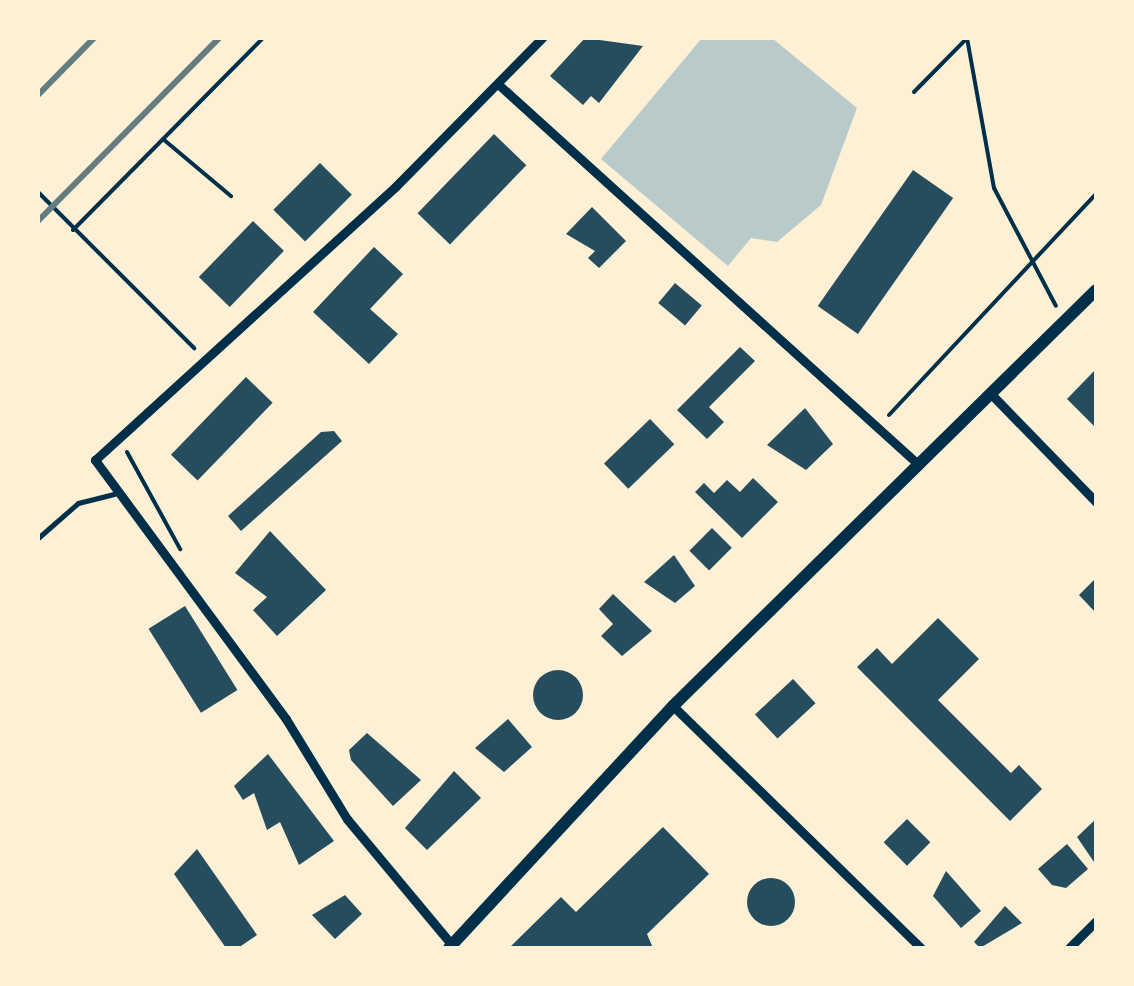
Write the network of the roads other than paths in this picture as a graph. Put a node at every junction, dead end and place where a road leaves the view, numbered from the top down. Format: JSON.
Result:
{"nodes":[{"id":1,"x":542,"y":38,"type":"edge"},
{"id":2,"x":499,"y":85,"type":"junction"},
{"id":3,"x":1096,"y":290,"type":"edge"},
{"id":4,"x":992,"y":396,"type":"junction"},
{"id":5,"x":920,"y":466,"type":"junction"},
{"id":6,"x":114,"y":494,"type":"junction"},
{"id":7,"x":1096,"y":502,"type":"edge"},
{"id":8,"x":38,"y":538,"type":"edge"},
{"id":9,"x":673,"y":706,"type":"junction"},
{"id":10,"x":1096,"y":921,"type":"edge"},
{"id":11,"x":450,"y":947,"type":"edge"},
{"id":12,"x":921,"y":948,"type":"edge"},
{"id":13,"x":1069,"y":948,"type":"edge"}],
"edges":[{"from":1,"to":2,"type":"street"},
{"from":2,"to":5,"type":"street"},
{"from":2,"to":6,"type":"street"},
{"from":3,"to":4,"type":"main road"},
{"from":4,"to":5,"type":"main road"},
{"from":4,"to":7,"type":"street"},
{"from":5,"to":9,"type":"main road"},
{"from":6,"to":8,"type":"lane"},
{"from":6,"to":11,"type":"street"},
{"from":9,"to":11,"type":"main road"},
{"from":9,"to":12,"type":"street"},
{"from":10,"to":13,"type":"street"}]}
